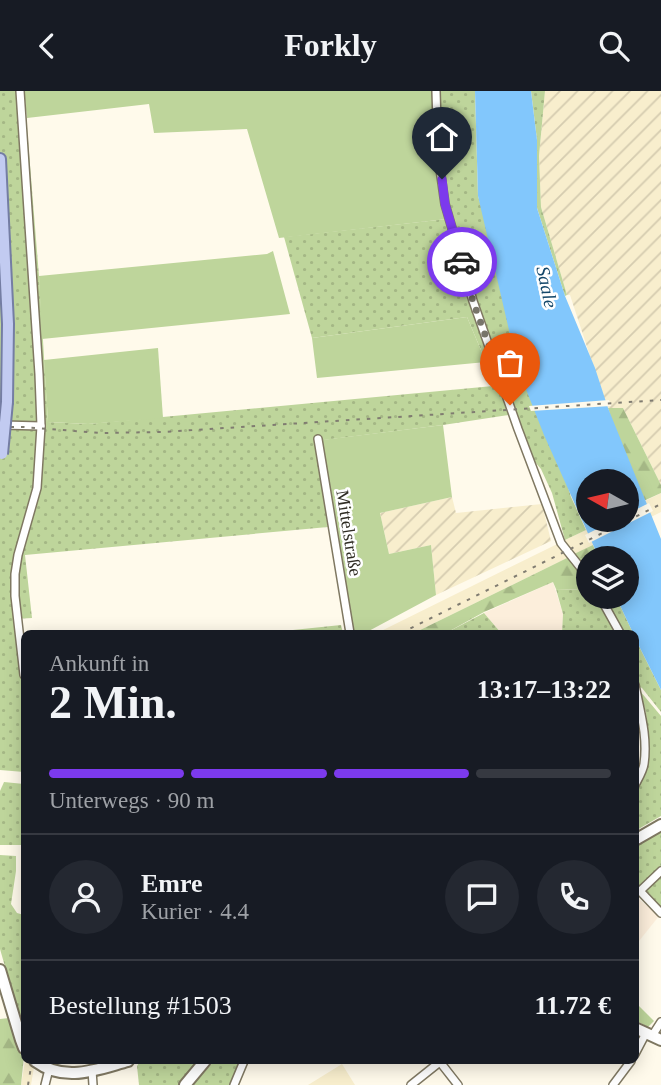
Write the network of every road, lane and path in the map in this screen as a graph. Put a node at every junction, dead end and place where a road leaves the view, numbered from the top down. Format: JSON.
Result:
{"nodes":[{"id":1,"x":20,"y":91,"type":"edge"},
{"id":2,"x":436,"y":91,"type":"edge"},
{"id":3,"x":0,"y":159,"type":"edge"},
{"id":4,"x":0,"y":425,"type":"edge"},
{"id":5,"x":41,"y":426,"type":"junction"},
{"id":6,"x":318,"y":439,"type":"dead end"},
{"id":7,"x":1,"y":458,"type":"edge"},
{"id":8,"x":576,"y":562,"type":"edge"},
{"id":9,"x":607,"y":609,"type":"edge"},
{"id":10,"x":350,"y":630,"type":"edge"},
{"id":11,"x":618,"y":630,"type":"edge"},
{"id":12,"x":21,"y":649,"type":"edge"},
{"id":13,"x":639,"y":703,"type":"edge"},
{"id":14,"x":639,"y":772,"type":"edge"},
{"id":15,"x":661,"y":825,"type":"edge"},
{"id":16,"x":639,"y":837,"type":"edge"},
{"id":17,"x":661,"y":871,"type":"edge"},
{"id":18,"x":661,"y":913,"type":"edge"},
{"id":19,"x":0,"y":970,"type":"edge"},
{"id":20,"x":661,"y":1022,"type":"edge"},
{"id":21,"x":649,"y":1034,"type":"edge"},
{"id":22,"x":21,"y":1040,"type":"edge"},
{"id":23,"x":40,"y":1064,"type":"edge"},
{"id":24,"x":116,"y":1064,"type":"edge"},
{"id":25,"x":202,"y":1064,"type":"edge"},
{"id":26,"x":243,"y":1064,"type":"edge"},
{"id":27,"x":436,"y":1064,"type":"edge"},
{"id":28,"x":442,"y":1064,"type":"edge"},
{"id":29,"x":629,"y":1064,"type":"edge"},
{"id":30,"x":49,"y":1069,"type":"junction"},
{"id":31,"x":92,"y":1070,"type":"junction"},
{"id":32,"x":45,"y":1085,"type":"edge"},
{"id":33,"x":93,"y":1085,"type":"edge"},
{"id":34,"x":185,"y":1085,"type":"edge"},
{"id":35,"x":234,"y":1085,"type":"edge"},
{"id":36,"x":411,"y":1085,"type":"edge"},
{"id":37,"x":458,"y":1085,"type":"edge"},
{"id":38,"x":613,"y":1085,"type":"edge"}],
"edges":[{"from":1,"to":5,"type":"street"},
{"from":2,"to":8,"type":"street"},
{"from":3,"to":7,"type":"main road","bridge":true},
{"from":4,"to":5,"type":"street"},
{"from":5,"to":12,"type":"street"},
{"from":6,"to":10,"type":"street","name":"Mittelstraße"},
{"from":9,"to":11,"type":"street"},
{"from":13,"to":14,"type":"street"},
{"from":15,"to":16,"type":"street"},
{"from":17,"to":18,"type":"street"},
{"from":19,"to":22,"type":"street"},
{"from":20,"to":21,"type":"street"},
{"from":23,"to":30,"type":"street"},
{"from":24,"to":31,"type":"street"},
{"from":25,"to":34,"type":"street"},
{"from":26,"to":35,"type":"street"},
{"from":27,"to":36,"type":"street"},
{"from":28,"to":37,"type":"street"},
{"from":29,"to":38,"type":"street"},
{"from":30,"to":31,"type":"street"},
{"from":30,"to":32,"type":"street"},
{"from":31,"to":33,"type":"street"}]}
